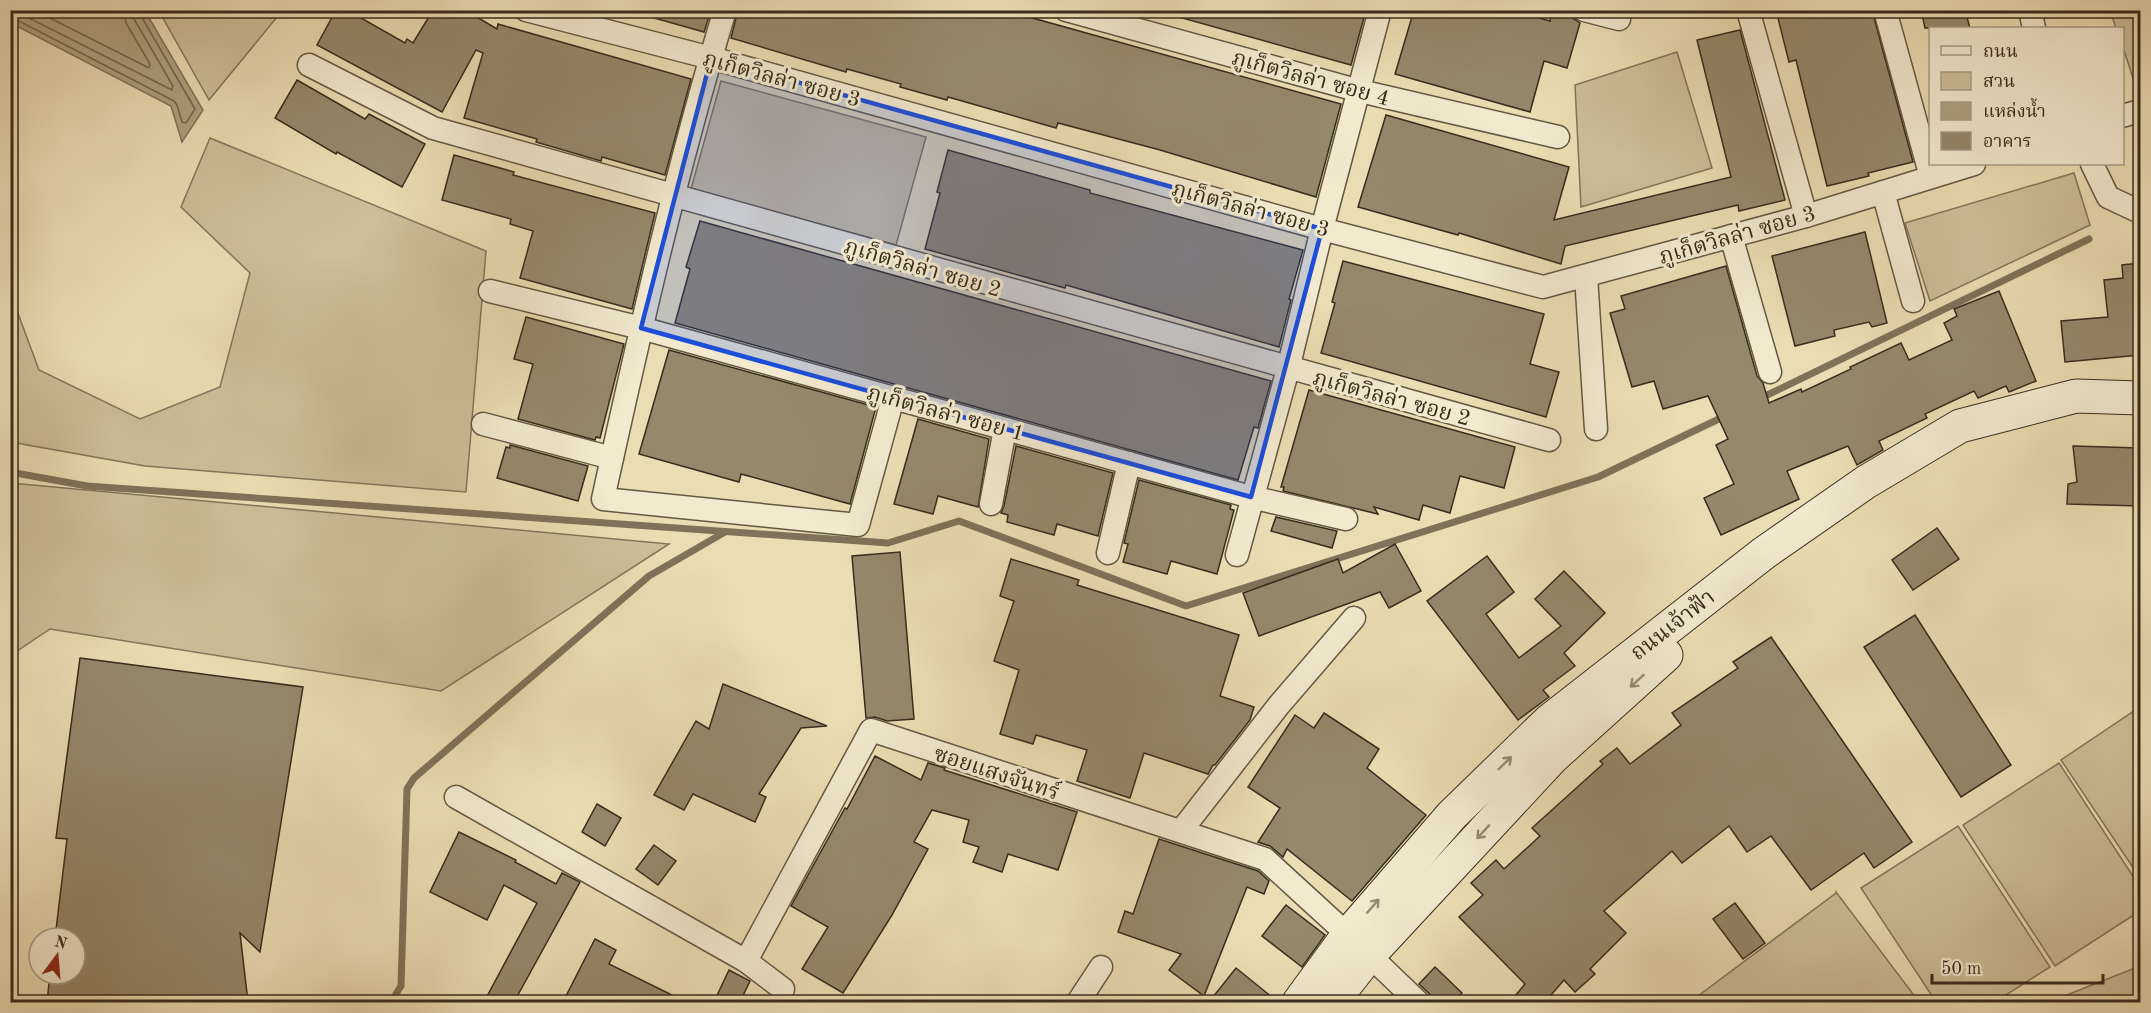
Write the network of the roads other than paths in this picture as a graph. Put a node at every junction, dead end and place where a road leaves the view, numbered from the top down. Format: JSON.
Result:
{"nodes":[{"id":1,"x":526,"y":10,"type":"edge"},
{"id":2,"x":725,"y":10,"type":"edge"},
{"id":3,"x":1066,"y":10,"type":"edge"},
{"id":4,"x":1380,"y":10,"type":"edge"},
{"id":5,"x":1584,"y":10,"type":"edge"},
{"id":6,"x":1748,"y":10,"type":"edge"},
{"id":7,"x":1885,"y":10,"type":"edge"},
{"id":8,"x":2030,"y":10,"type":"edge"},
{"id":9,"x":1619,"y":19,"type":"dead end"},
{"id":10,"x":2034,"y":27,"type":"edge"},
{"id":11,"x":711,"y":58,"type":"junction"},
{"id":12,"x":309,"y":65,"type":"dead end"},
{"id":13,"x":1360,"y":91,"type":"junction"},
{"id":14,"x":2140,"y":111,"type":"edge"},
{"id":15,"x":2124,"y":115,"type":"edge"},
{"id":16,"x":1558,"y":137,"type":"dead end"},
{"id":17,"x":1971,"y":165,"type":"edge"},
{"id":18,"x":2092,"y":165,"type":"edge"},
{"id":19,"x":1931,"y":177,"type":"junction"},
{"id":20,"x":1883,"y":192,"type":"junction"},
{"id":21,"x":673,"y":197,"type":"junction"},
{"id":22,"x":2140,"y":212,"type":"edge"},
{"id":23,"x":1806,"y":216,"type":"junction"},
{"id":24,"x":1322,"y":229,"type":"junction"},
{"id":25,"x":1731,"y":236,"type":"junction"},
{"id":26,"x":1586,"y":276,"type":"junction"},
{"id":27,"x":490,"y":291,"type":"dead end"},
{"id":28,"x":1913,"y":301,"type":"dead end"},
{"id":29,"x":641,"y":328,"type":"junction"},
{"id":30,"x":1288,"y":369,"type":"junction"},
{"id":31,"x":1770,"y":372,"type":"dead end"},
{"id":32,"x":893,"y":398,"type":"junction"},
{"id":33,"x":2140,"y":398,"type":"edge"},
{"id":34,"x":2140,"y":419,"type":"edge"},
{"id":35,"x":483,"y":424,"type":"dead end"},
{"id":36,"x":1005,"y":429,"type":"junction"},
{"id":37,"x":1596,"y":429,"type":"dead end"},
{"id":38,"x":1549,"y":440,"type":"dead end"},
{"id":39,"x":612,"y":458,"type":"junction"},
{"id":40,"x":1129,"y":463,"type":"junction"},
{"id":41,"x":1251,"y":497,"type":"junction"},
{"id":42,"x":991,"y":504,"type":"dead end"},
{"id":43,"x":1346,"y":519,"type":"dead end"},
{"id":44,"x":1108,"y":553,"type":"dead end"},
{"id":45,"x":1236,"y":555,"type":"dead end"},
{"id":46,"x":1354,"y":618,"type":"dead end"},
{"id":47,"x":456,"y":797,"type":"dead end"},
{"id":48,"x":1181,"y":831,"type":"junction"},
{"id":49,"x":1358,"y":945,"type":"junction"},
{"id":50,"x":746,"y":961,"type":"junction"},
{"id":51,"x":1101,"y":967,"type":"dead end"},
{"id":52,"x":783,"y":989,"type":"dead end"},
{"id":53,"x":1078,"y":1002,"type":"edge"},
{"id":54,"x":1299,"y":1002,"type":"edge"},
{"id":55,"x":1332,"y":1002,"type":"edge"},
{"id":56,"x":1418,"y":1002,"type":"edge"}],
"edges":[{"from":1,"to":11,"type":"street","name":"ภูเก็ตวิลล่า ซอย 3"},
{"from":2,"to":11,"type":"street"},
{"from":3,"to":13,"type":"street","name":"ภูเก็ตวิลล่า ซอย 4"},
{"from":4,"to":13,"type":"street"},
{"from":5,"to":9,"type":"street"},
{"from":6,"to":23,"type":"street"},
{"from":7,"to":19,"type":"street"},
{"from":8,"to":10,"type":"street"},
{"from":11,"to":21,"type":"street"},
{"from":11,"to":24,"type":"street","name":"ภูเก็ตวิลล่า ซอย 3"},
{"from":12,"to":21,"type":"street","name":"ภูเก็ตวิลล่า ซอย 2"},
{"from":13,"to":16,"type":"street","name":"ภูเก็ตวิลล่า ซอย 4"},
{"from":13,"to":24,"type":"street"},
{"from":14,"to":15,"type":"street"},
{"from":17,"to":19,"type":"street","name":"ภูเก็ตวิลล่า ซอย 3"},
{"from":18,"to":22,"type":"street"},
{"from":19,"to":20,"type":"street","name":"ภูเก็ตวิลล่า ซอย 3"},
{"from":20,"to":23,"type":"street","name":"ภูเก็ตวิลล่า ซอย 3"},
{"from":20,"to":28,"type":"street"},
{"from":21,"to":29,"type":"street"},
{"from":21,"to":30,"type":"street","name":"ภูเก็ตวิลล่า ซอย 2"},
{"from":23,"to":25,"type":"street","name":"ภูเก็ตวิลล่า ซอย 3"},
{"from":24,"to":26,"type":"street","name":"ภูเก็ตวิลล่า ซอย 3"},
{"from":24,"to":30,"type":"street"},
{"from":25,"to":26,"type":"street","name":"ภูเก็ตวิลล่า ซอย 3"},
{"from":25,"to":31,"type":"street"},
{"from":26,"to":37,"type":"street"},
{"from":27,"to":29,"type":"street","name":"ภูเก็ตวิลล่า ซอย 1"},
{"from":29,"to":32,"type":"street","name":"ภูเก็ตวิลล่า ซอย 1"},
{"from":29,"to":39,"type":"street"},
{"from":30,"to":38,"type":"street","name":"ภูเก็ตวิลล่า ซอย 2"},
{"from":30,"to":41,"type":"street"},
{"from":32,"to":36,"type":"street","name":"ภูเก็ตวิลล่า ซอย 1"},
{"from":32,"to":39,"type":"street"},
{"from":49,"to":33,"type":"main road","name":"ถนนเจ้าฟ้า","one_way":true},
{"from":34,"to":49,"type":"main road","name":"ถนนเจ้าฟ้า","one_way":true},
{"from":35,"to":39,"type":"street"},
{"from":36,"to":40,"type":"street","name":"ภูเก็ตวิลล่า ซอย 1"},
{"from":36,"to":42,"type":"street"},
{"from":40,"to":41,"type":"street","name":"ภูเก็ตวิลล่า ซอย 1"},
{"from":40,"to":44,"type":"street"},
{"from":41,"to":43,"type":"street","name":"ภูเก็ตวิลล่า ซอย 1"},
{"from":41,"to":45,"type":"street"},
{"from":46,"to":48,"type":"street"},
{"from":47,"to":50,"type":"street"},
{"from":48,"to":49,"type":"street","name":"ซอยแสงจันทร์"},
{"from":48,"to":50,"type":"street","name":"ซอยแสงจันทร์"},
{"from":49,"to":54,"type":"main road","name":"ถนนเจ้าฟ้า"},
{"from":49,"to":55,"type":"main road","name":"ถนนเจ้าฟ้า"},
{"from":49,"to":56,"type":"street","name":"ซอยแสงจันทร์"},
{"from":50,"to":52,"type":"street"},
{"from":51,"to":53,"type":"street"}]}
